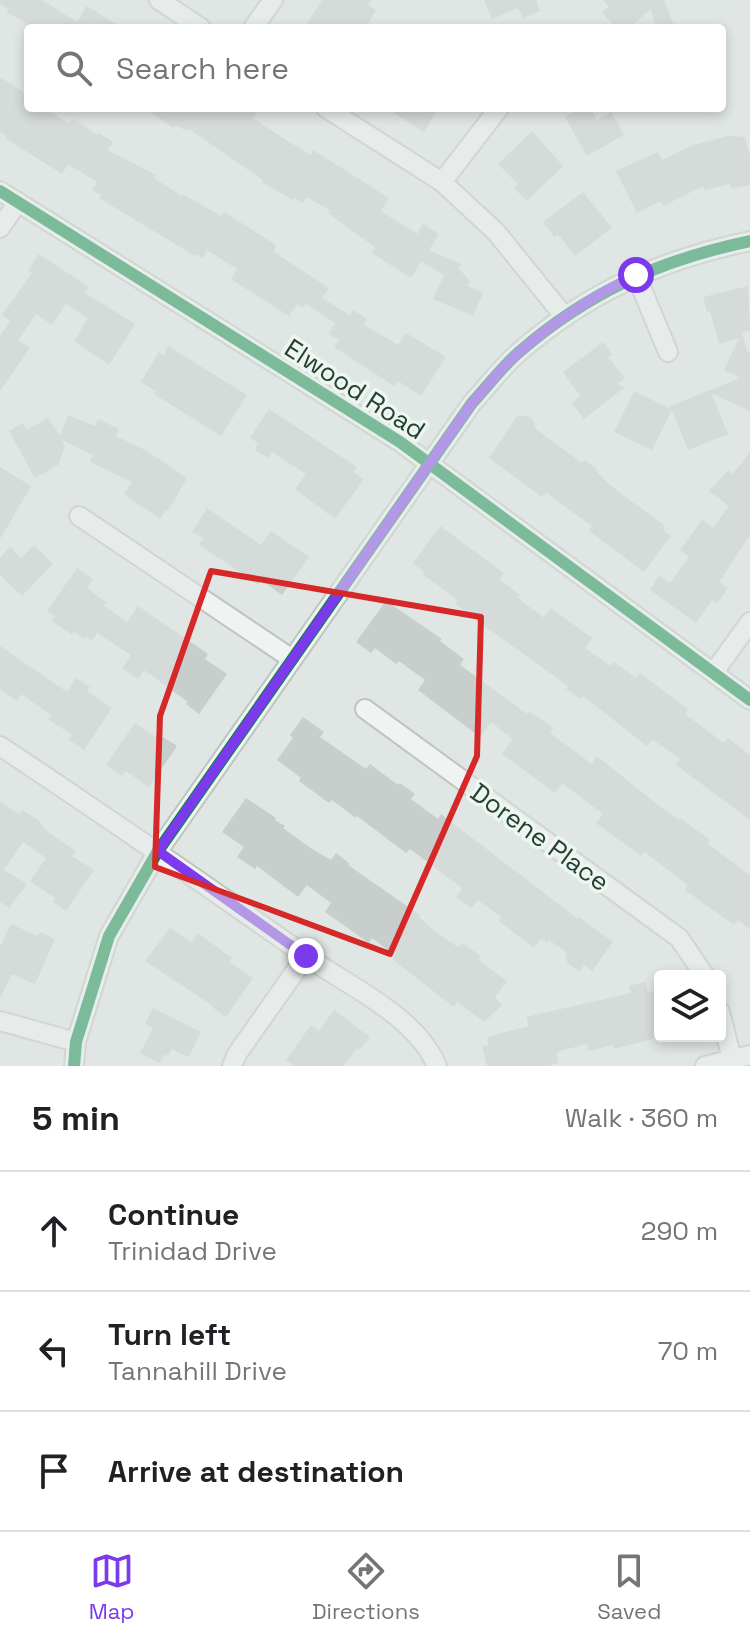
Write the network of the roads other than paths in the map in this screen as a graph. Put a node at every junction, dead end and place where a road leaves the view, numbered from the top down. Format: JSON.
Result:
{"nodes":[{"id":1,"x":159,"y":0,"type":"edge"},
{"id":2,"x":273,"y":0,"type":"edge"},
{"id":3,"x":195,"y":24,"type":"edge"},
{"id":4,"x":256,"y":24,"type":"edge"},
{"id":5,"x":332,"y":112,"type":"edge"},
{"id":6,"x":496,"y":112,"type":"edge"},
{"id":7,"x":442,"y":182,"type":"junction"},
{"id":8,"x":0,"y":191,"type":"edge"},
{"id":9,"x":18,"y":202,"type":"junction"},
{"id":10,"x":0,"y":228,"type":"edge"},
{"id":11,"x":750,"y":241,"type":"edge"},
{"id":12,"x":636,"y":275,"type":"junction"},
{"id":13,"x":564,"y":316,"type":"junction"},
{"id":14,"x":668,"y":352,"type":"dead end"},
{"id":15,"x":428,"y":464,"type":"junction"},
{"id":16,"x":79,"y":516,"type":"dead end"},
{"id":17,"x":750,"y":622,"type":"edge"},
{"id":18,"x":292,"y":659,"type":"junction"},
{"id":19,"x":714,"y":672,"type":"junction"},
{"id":20,"x":750,"y":700,"type":"edge"},
{"id":21,"x":365,"y":709,"type":"dead end"},
{"id":22,"x":0,"y":746,"type":"edge"},
{"id":23,"x":158,"y":851,"type":"junction"},
{"id":24,"x":306,"y":956,"type":"junction"},
{"id":25,"x":701,"y":970,"type":"edge"},
{"id":26,"x":0,"y":1021,"type":"edge"},
{"id":27,"x":726,"y":1025,"type":"edge"},
{"id":28,"x":76,"y":1042,"type":"junction"},
{"id":29,"x":741,"y":1057,"type":"edge"},
{"id":30,"x":74,"y":1066,"type":"edge"},
{"id":31,"x":232,"y":1066,"type":"edge"},
{"id":32,"x":437,"y":1066,"type":"edge"},
{"id":33,"x":705,"y":1066,"type":"edge"}],
"edges":[{"from":1,"to":3,"type":"street"},
{"from":2,"to":4,"type":"street"},
{"from":5,"to":7,"type":"street"},
{"from":6,"to":7,"type":"street"},
{"from":7,"to":13,"type":"street"},
{"from":8,"to":9,"type":"street","name":"Elwood Road"},
{"from":9,"to":10,"type":"street"},
{"from":9,"to":15,"type":"street","name":"Elwood Road"},
{"from":11,"to":12,"type":"street"},
{"from":12,"to":13,"type":"street"},
{"from":12,"to":14,"type":"street"},
{"from":13,"to":15,"type":"street"},
{"from":15,"to":18,"type":"street"},
{"from":15,"to":19,"type":"street","name":"Elwood Road"},
{"from":16,"to":18,"type":"street"},
{"from":17,"to":19,"type":"street"},
{"from":18,"to":23,"type":"street"},
{"from":19,"to":20,"type":"street","name":"Elwood Road"},
{"from":21,"to":25,"type":"street","name":"Dorene Place"},
{"from":22,"to":23,"type":"street"},
{"from":23,"to":24,"type":"street"},
{"from":23,"to":28,"type":"street"},
{"from":24,"to":31,"type":"street"},
{"from":24,"to":32,"type":"street"},
{"from":26,"to":28,"type":"street"},
{"from":27,"to":29,"type":"street"},
{"from":28,"to":30,"type":"street"},
{"from":29,"to":33,"type":"street"}]}
